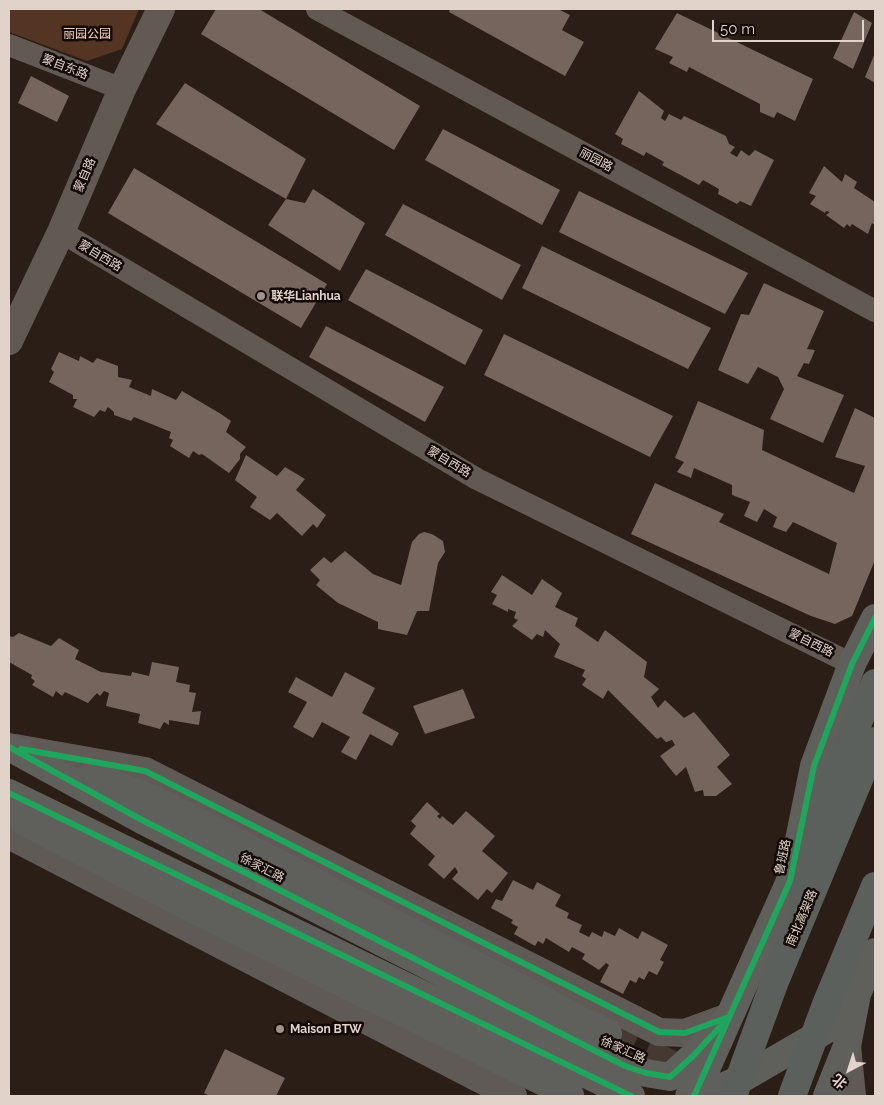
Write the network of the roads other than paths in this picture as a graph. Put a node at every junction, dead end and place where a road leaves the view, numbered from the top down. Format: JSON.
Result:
{"nodes":[{"id":1,"x":161,"y":9,"type":"edge"},
{"id":2,"x":317,"y":9,"type":"edge"},
{"id":3,"x":9,"y":45,"type":"edge"},
{"id":4,"x":122,"y":89,"type":"junction"},
{"id":5,"x":61,"y":232,"type":"junction"},
{"id":6,"x":875,"y":311,"type":"edge"},
{"id":7,"x":9,"y":341,"type":"edge"},
{"id":8,"x":875,"y":618,"type":"edge"},
{"id":9,"x":852,"y":664,"type":"junction"},
{"id":10,"x":875,"y":683,"type":"edge"},
{"id":11,"x":870,"y":724,"type":"edge"},
{"id":12,"x":10,"y":747,"type":"edge"},
{"id":13,"x":9,"y":793,"type":"edge"},
{"id":14,"x":9,"y":814,"type":"edge"},
{"id":15,"x":9,"y":835,"type":"edge"},
{"id":16,"x":790,"y":881,"type":"junction"},
{"id":17,"x":875,"y":886,"type":"edge"},
{"id":18,"x":875,"y":952,"type":"edge"},
{"id":19,"x":857,"y":994,"type":"junction"},
{"id":20,"x":729,"y":1017,"type":"junction"},
{"id":21,"x":608,"y":1034,"type":"tunnel mouth"},
{"id":22,"x":847,"y":1046,"type":"junction"},
{"id":23,"x":624,"y":1093,"type":"edge"},
{"id":24,"x":570,"y":1094,"type":"dead end"},
{"id":25,"x":513,"y":1096,"type":"edge"},
{"id":26,"x":647,"y":1096,"type":"edge"},
{"id":27,"x":692,"y":1096,"type":"edge"},
{"id":28,"x":733,"y":1096,"type":"edge"},
{"id":29,"x":792,"y":1096,"type":"edge"},
{"id":30,"x":827,"y":1096,"type":"edge"},
{"id":31,"x":852,"y":1096,"type":"edge"}],
"edges":[{"from":1,"to":4,"type":"street","name":"蒙自路"},
{"from":2,"to":6,"type":"street","name":"丽园路"},
{"from":3,"to":4,"type":"street","name":"蒙自东路"},
{"from":4,"to":5,"type":"street","name":"蒙自路"},
{"from":5,"to":7,"type":"street","name":"蒙自路"},
{"from":5,"to":9,"type":"street","name":"蒙自西路"},
{"from":8,"to":9,"type":"main road","name":"鲁班路"},
{"from":9,"to":16,"type":"main road","name":"鲁班路"},
{"from":10,"to":11,"type":"highway"},
{"from":11,"to":16,"type":"highway"},
{"from":11,"to":28,"type":"highway","name":"南北高架路"},
{"from":12,"to":20,"type":"main road"},
{"from":12,"to":20,"type":"main road","name":"徐家汇路"},
{"from":12,"to":21,"type":"main road"},
{"from":13,"to":23,"type":"main road"},
{"from":14,"to":24,"type":"main road"},
{"from":15,"to":25,"type":"main road"},
{"from":16,"to":20,"type":"main road","name":"鲁班路"},
{"from":17,"to":29,"type":"highway"},
{"from":18,"to":19,"type":"main road"},
{"from":19,"to":22,"type":"main road"},
{"from":19,"to":27,"type":"main road"},
{"from":20,"to":27,"type":"main road","name":"鲁班路"},
{"from":22,"to":30,"type":"main road"},
{"from":22,"to":31,"type":"main road"},
{"from":23,"to":26,"type":"main road"}]}
